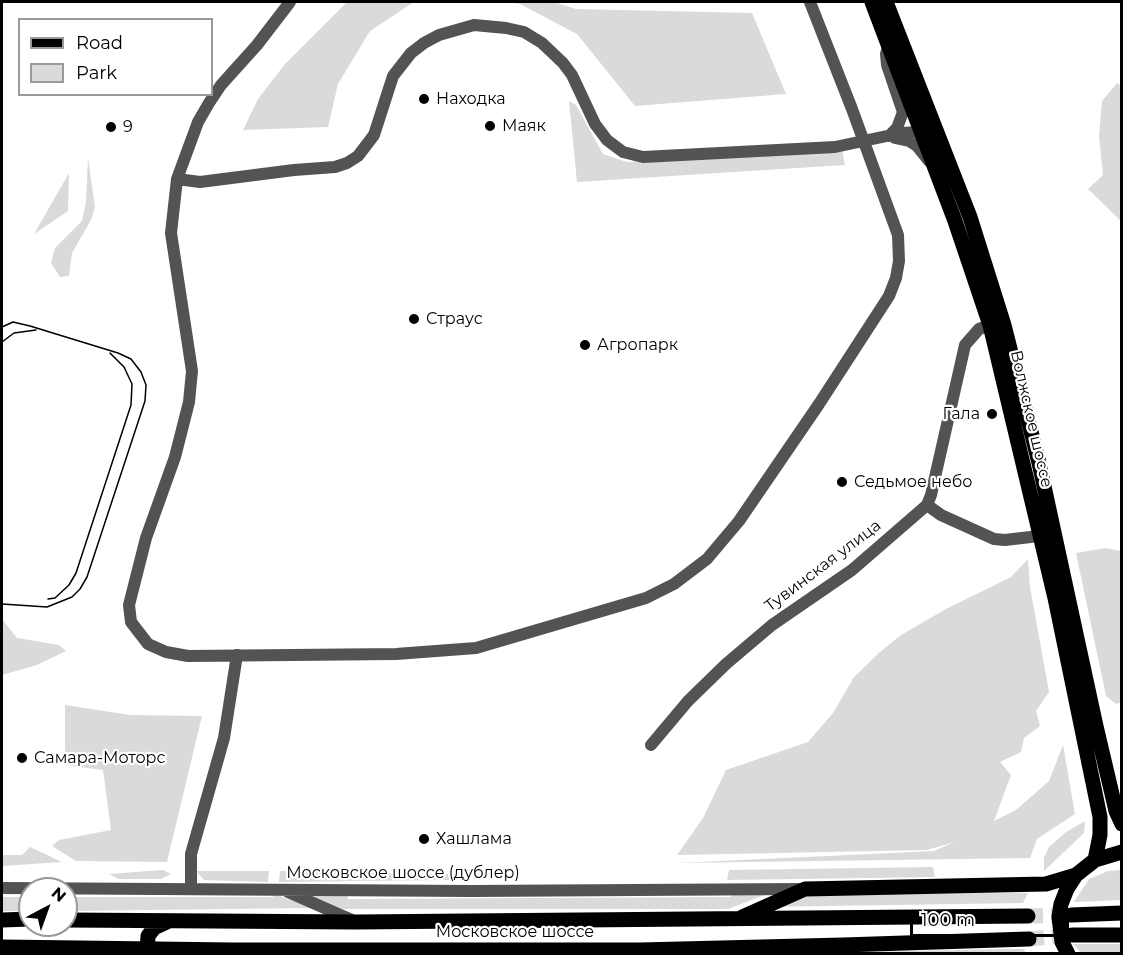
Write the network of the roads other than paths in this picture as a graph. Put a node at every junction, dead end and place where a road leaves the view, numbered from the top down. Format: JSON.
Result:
{"nodes":[{"id":1,"x":290,"y":2,"type":"edge"},
{"id":2,"x":810,"y":2,"type":"edge"},
{"id":3,"x":872,"y":2,"type":"edge"},
{"id":4,"x":886,"y":2,"type":"edge"},
{"id":5,"x":888,"y":46,"type":"junction"},
{"id":6,"x":919,"y":105,"type":"junction"},
{"id":7,"x":921,"y":132,"type":"junction"},
{"id":8,"x":888,"y":136,"type":"junction"},
{"id":9,"x":864,"y":141,"type":"junction"},
{"id":10,"x":936,"y":171,"type":"junction"},
{"id":11,"x":177,"y":179,"type":"junction"},
{"id":12,"x":958,"y":187,"type":"junction"},
{"id":13,"x":990,"y":325,"type":"junction"},
{"id":14,"x":927,"y":505,"type":"junction"},
{"id":15,"x":1039,"y":536,"type":"junction"},
{"id":16,"x":237,"y":655,"type":"junction"},
{"id":17,"x":651,"y":745,"type":"dead end"},
{"id":18,"x":1122,"y":824,"type":"edge"},
{"id":19,"x":1122,"y":852,"type":"edge"},
{"id":20,"x":1095,"y":860,"type":"junction"},
{"id":21,"x":1076,"y":875,"type":"junction"},
{"id":22,"x":2,"y":888,"type":"edge"},
{"id":23,"x":191,"y":888,"type":"junction"},
{"id":24,"x":282,"y":889,"type":"junction"},
{"id":25,"x":805,"y":889,"type":"junction"},
{"id":26,"x":1066,"y":909,"type":"junction"},
{"id":27,"x":1122,"y":914,"type":"edge"},
{"id":28,"x":1028,"y":916,"type":"tunnel mouth"},
{"id":29,"x":2,"y":920,"type":"edge"},
{"id":30,"x":18,"y":920,"type":"edge"},
{"id":31,"x":78,"y":920,"type":"edge"},
{"id":32,"x":736,"y":920,"type":"junction"},
{"id":33,"x":169,"y":921,"type":"junction"},
{"id":34,"x":356,"y":922,"type":"junction"},
{"id":35,"x":1072,"y":935,"type":"tunnel mouth"},
{"id":36,"x":1122,"y":935,"type":"edge"},
{"id":37,"x":1029,"y":939,"type":"tunnel mouth"},
{"id":38,"x":2,"y":947,"type":"edge"},
{"id":39,"x":760,"y":947,"type":"junction"},
{"id":40,"x":147,"y":951,"type":"edge"},
{"id":41,"x":775,"y":954,"type":"edge"},
{"id":42,"x":1068,"y":954,"type":"edge"}],
"edges":[{"from":1,"to":11,"type":"street"},
{"from":2,"to":9,"type":"street"},
{"from":3,"to":5,"type":"main road","name":"Волжское шоссе"},
{"from":4,"to":6,"type":"main road","name":"Волжское шоссе"},
{"from":5,"to":6,"type":"main road","name":"Волжское шоссе"},
{"from":5,"to":8,"type":"street"},
{"from":6,"to":7,"type":"main road","name":"Волжское шоссе"},
{"from":6,"to":12,"type":"main road","name":"Волжское шоссе"},
{"from":7,"to":8,"type":"street"},
{"from":7,"to":10,"type":"main road","name":"Волжское шоссе"},
{"from":7,"to":12,"type":"street"},
{"from":8,"to":9,"type":"street"},
{"from":8,"to":10,"type":"street"},
{"from":9,"to":11,"type":"street"},
{"from":9,"to":16,"type":"street"},
{"from":10,"to":13,"type":"main road","name":"Волжское шоссе"},
{"from":11,"to":16,"type":"street"},
{"from":12,"to":18,"type":"main road","name":"Волжское шоссе"},
{"from":13,"to":14,"type":"street"},
{"from":13,"to":15,"type":"main road","name":"Волжское шоссе"},
{"from":14,"to":15,"type":"street"},
{"from":14,"to":17,"type":"street","name":"Тувинская улица"},
{"from":15,"to":20,"type":"main road","name":"Волжское шоссе"},
{"from":16,"to":23,"type":"street"},
{"from":19,"to":20,"type":"main road"},
{"from":20,"to":21,"type":"main road"},
{"from":21,"to":25,"type":"main road"},
{"from":21,"to":26,"type":"main road"},
{"from":22,"to":23,"type":"street","name":"Московское шоссе (дублер)"},
{"from":23,"to":24,"type":"street","name":"Московское шоссе (дублер)"},
{"from":24,"to":25,"type":"street","name":"Московское шоссе (дублер)"},
{"from":24,"to":34,"type":"street"},
{"from":25,"to":32,"type":"main road"},
{"from":26,"to":27,"type":"main road"},
{"from":26,"to":42,"type":"main road"},
{"from":28,"to":32,"type":"main road","name":"Московское шоссе"},
{"from":29,"to":30,"type":"main road"},
{"from":31,"to":33,"type":"main road","name":"Московское шоссе"},
{"from":32,"to":34,"type":"main road","name":"Московское шоссе"},
{"from":33,"to":34,"type":"main road","name":"Московское шоссе"},
{"from":33,"to":40,"type":"main road"},
{"from":35,"to":36,"type":"main road"},
{"from":37,"to":39,"type":"main road","name":"Московское шоссе"},
{"from":38,"to":40,"type":"main road","name":"Московское шоссе"},
{"from":39,"to":40,"type":"main road","name":"Московское шоссе"},
{"from":39,"to":41,"type":"main road"}]}
